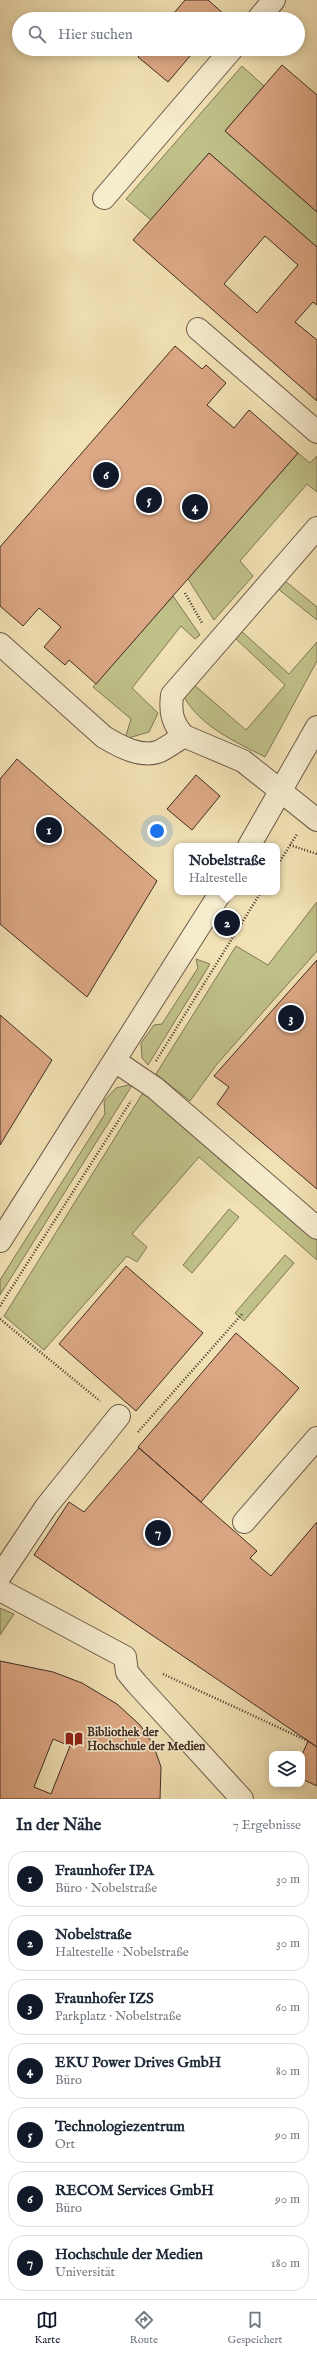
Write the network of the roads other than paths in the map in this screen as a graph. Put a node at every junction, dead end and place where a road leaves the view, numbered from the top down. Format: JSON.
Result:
{"nodes":[{"id":1,"x":274,"y":0,"type":"edge"},
{"id":2,"x":264,"y":12,"type":"edge"},
{"id":3,"x":226,"y":56,"type":"edge"},
{"id":4,"x":104,"y":198,"type":"dead end"},
{"id":5,"x":198,"y":329,"type":"dead end"},
{"id":6,"x":317,"y":432,"type":"edge"},
{"id":7,"x":317,"y":528,"type":"edge"},
{"id":8,"x":0,"y":644,"type":"edge"},
{"id":9,"x":317,"y":727,"type":"edge"},
{"id":10,"x":184,"y":736,"type":"junction"},
{"id":11,"x":282,"y":790,"type":"junction"},
{"id":12,"x":317,"y":820,"type":"edge"},
{"id":13,"x":251,"y":843,"type":"edge"},
{"id":14,"x":219,"y":895,"type":"edge"},
{"id":15,"x":115,"y":1060,"type":"junction"},
{"id":16,"x":317,"y":1228,"type":"edge"},
{"id":17,"x":0,"y":1241,"type":"edge"},
{"id":18,"x":119,"y":1416,"type":"road end"},
{"id":19,"x":317,"y":1438,"type":"edge"},
{"id":20,"x":244,"y":1522,"type":"dead end"},
{"id":21,"x":0,"y":1576,"type":"edge"},
{"id":22,"x":0,"y":1590,"type":"edge"},
{"id":23,"x":242,"y":1799,"type":"edge"}],
"edges":[{"from":1,"to":2,"type":"street"},
{"from":3,"to":4,"type":"street"},
{"from":5,"to":6,"type":"street"},
{"from":7,"to":10,"type":"street"},
{"from":8,"to":10,"type":"street"},
{"from":9,"to":11,"type":"street"},
{"from":10,"to":11,"type":"street"},
{"from":11,"to":12,"type":"street"},
{"from":11,"to":13,"type":"street"},
{"from":14,"to":15,"type":"street"},
{"from":15,"to":16,"type":"street"},
{"from":15,"to":17,"type":"street"},
{"from":18,"to":21,"type":"street"},
{"from":19,"to":20,"type":"street"},
{"from":22,"to":23,"type":"street"}]}
